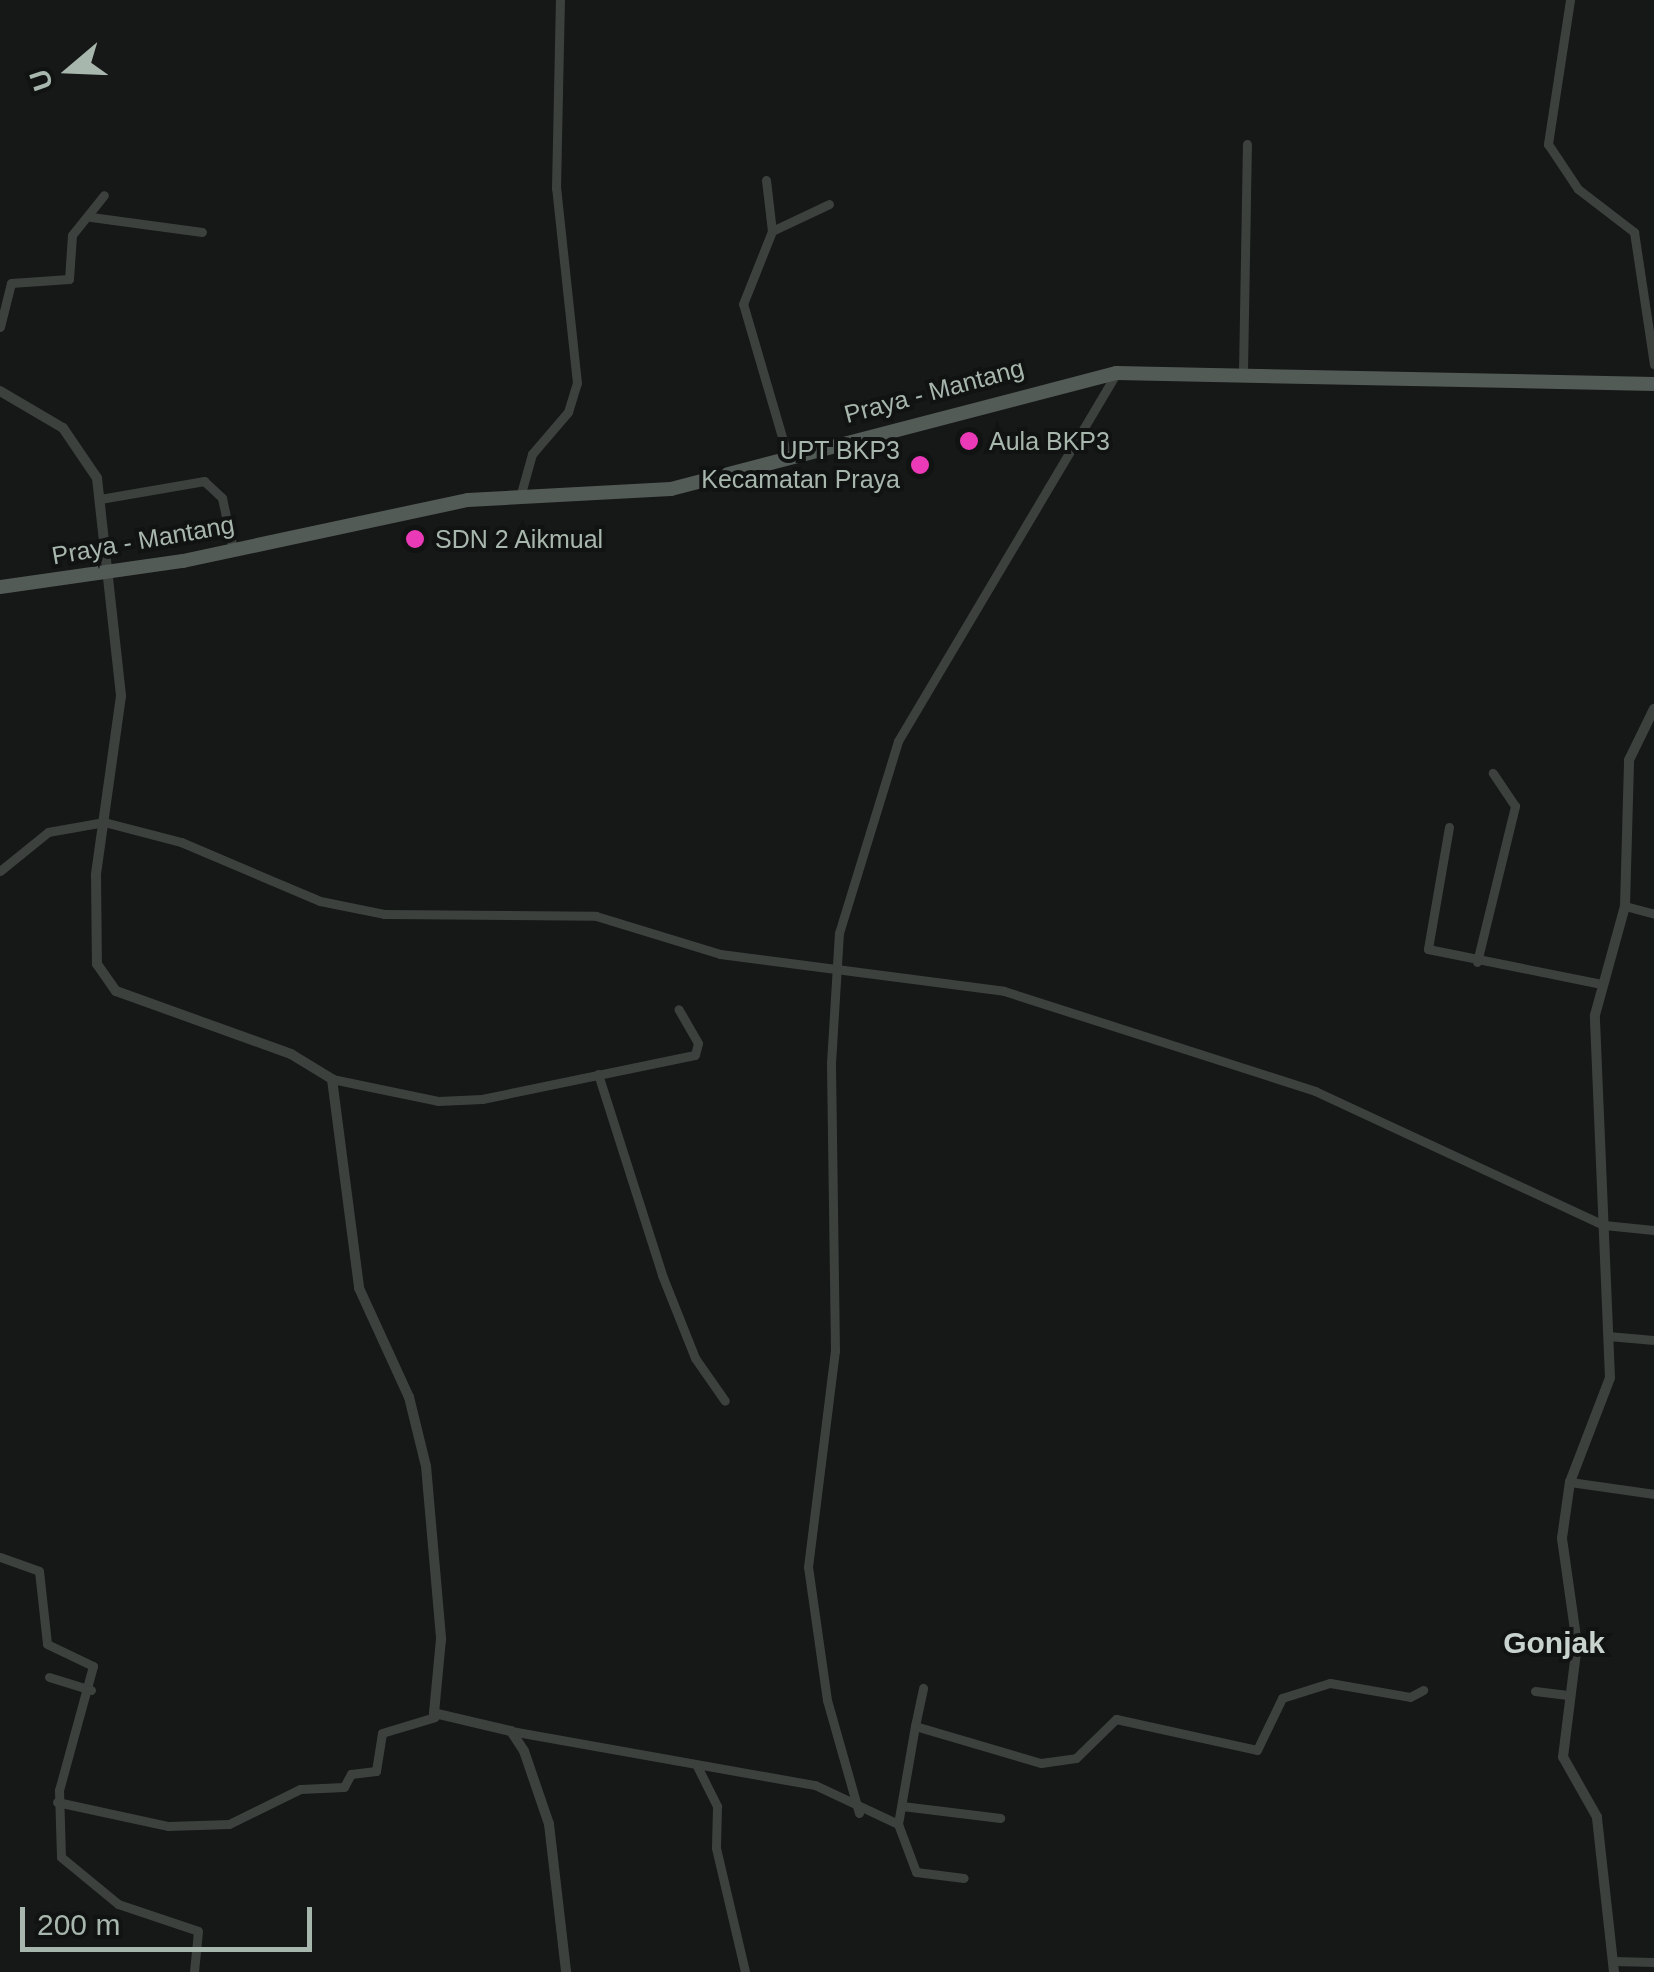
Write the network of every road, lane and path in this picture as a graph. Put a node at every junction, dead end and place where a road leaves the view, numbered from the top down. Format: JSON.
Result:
{"nodes":[{"id":1,"x":560,"y":0,"type":"edge"},
{"id":2,"x":1570,"y":0,"type":"edge"},
{"id":3,"x":1247,"y":144,"type":"dead end"},
{"id":4,"x":766,"y":180,"type":"dead end"},
{"id":5,"x":104,"y":195,"type":"dead end"},
{"id":6,"x":828,"y":204,"type":"dead end"},
{"id":7,"x":91,"y":217,"type":"junction"},
{"id":8,"x":202,"y":232,"type":"dead end"},
{"id":9,"x":772,"y":232,"type":"junction"},
{"id":10,"x":0,"y":326,"type":"edge"},
{"id":11,"x":1654,"y":364,"type":"edge"},
{"id":12,"x":1243,"y":371,"type":"junction"},
{"id":13,"x":1116,"y":372,"type":"junction"},
{"id":14,"x":1654,"y":384,"type":"edge"},
{"id":15,"x":0,"y":391,"type":"edge"},
{"id":16,"x":787,"y":454,"type":"junction"},
{"id":17,"x":520,"y":497,"type":"junction"},
{"id":18,"x":100,"y":499,"type":"junction"},
{"id":19,"x":233,"y":548,"type":"junction"},
{"id":20,"x":106,"y":570,"type":"junction"},
{"id":21,"x":0,"y":588,"type":"edge"},
{"id":22,"x":1654,"y":710,"type":"edge"},
{"id":23,"x":1493,"y":773,"type":"dead end"},
{"id":24,"x":104,"y":822,"type":"junction"},
{"id":25,"x":1449,"y":827,"type":"dead end"},
{"id":26,"x":0,"y":871,"type":"edge"},
{"id":27,"x":1625,"y":906,"type":"junction"},
{"id":28,"x":1654,"y":914,"type":"edge"},
{"id":29,"x":1477,"y":962,"type":"junction"},
{"id":30,"x":834,"y":970,"type":"junction"},
{"id":31,"x":1602,"y":984,"type":"junction"},
{"id":32,"x":678,"y":1009,"type":"dead end"},
{"id":33,"x":598,"y":1074,"type":"junction"},
{"id":34,"x":332,"y":1079,"type":"junction"},
{"id":35,"x":1604,"y":1225,"type":"junction"},
{"id":36,"x":1654,"y":1230,"type":"edge"},
{"id":37,"x":1608,"y":1336,"type":"junction"},
{"id":38,"x":1654,"y":1340,"type":"edge"},
{"id":39,"x":725,"y":1400,"type":"dead end"},
{"id":40,"x":1570,"y":1482,"type":"junction"},
{"id":41,"x":1654,"y":1494,"type":"edge"},
{"id":42,"x":0,"y":1557,"type":"edge"},
{"id":43,"x":49,"y":1676,"type":"dead end"},
{"id":44,"x":923,"y":1688,"type":"dead end"},
{"id":45,"x":91,"y":1690,"type":"junction"},
{"id":46,"x":1422,"y":1690,"type":"dead end"},
{"id":47,"x":1535,"y":1690,"type":"dead end"},
{"id":48,"x":1570,"y":1695,"type":"junction"},
{"id":49,"x":435,"y":1716,"type":"junction"},
{"id":50,"x":915,"y":1726,"type":"junction"},
{"id":51,"x":511,"y":1731,"type":"junction"},
{"id":52,"x":697,"y":1766,"type":"junction"},
{"id":53,"x":57,"y":1802,"type":"junction"},
{"id":54,"x":902,"y":1806,"type":"junction"},
{"id":55,"x":859,"y":1813,"type":"junction"},
{"id":56,"x":1000,"y":1818,"type":"dead end"},
{"id":57,"x":898,"y":1824,"type":"junction"},
{"id":58,"x":964,"y":1878,"type":"dead end"},
{"id":59,"x":1654,"y":1962,"type":"edge"},
{"id":60,"x":1614,"y":1967,"type":"edge"},
{"id":61,"x":194,"y":1972,"type":"edge"},
{"id":62,"x":566,"y":1972,"type":"edge"},
{"id":63,"x":745,"y":1972,"type":"edge"}],
"edges":[{"from":1,"to":17,"type":"street"},
{"from":2,"to":11,"type":"street"},
{"from":3,"to":12,"type":"street"},
{"from":4,"to":9,"type":"street"},
{"from":5,"to":7,"type":"street"},
{"from":6,"to":9,"type":"street"},
{"from":7,"to":8,"type":"street"},
{"from":7,"to":10,"type":"street"},
{"from":9,"to":16,"type":"street"},
{"from":12,"to":13,"type":"main road","name":"Praya - Mantang"},
{"from":12,"to":14,"type":"main road","name":"Praya - Mantang"},
{"from":13,"to":16,"type":"main road","name":"Praya - Mantang"},
{"from":13,"to":30,"type":"street"},
{"from":15,"to":18,"type":"street"},
{"from":16,"to":17,"type":"main road","name":"Praya - Mantang"},
{"from":17,"to":19,"type":"main road","name":"Praya - Mantang"},
{"from":18,"to":19,"type":"street"},
{"from":18,"to":20,"type":"street"},
{"from":19,"to":20,"type":"main road","name":"Praya - Mantang"},
{"from":20,"to":21,"type":"main road","name":"Praya - Mantang"},
{"from":20,"to":24,"type":"street"},
{"from":22,"to":27,"type":"street"},
{"from":23,"to":29,"type":"street"},
{"from":24,"to":26,"type":"street"},
{"from":24,"to":30,"type":"street"},
{"from":24,"to":34,"type":"street"},
{"from":25,"to":29,"type":"street"},
{"from":27,"to":28,"type":"street"},
{"from":27,"to":31,"type":"street"},
{"from":29,"to":31,"type":"street"},
{"from":30,"to":35,"type":"street"},
{"from":30,"to":55,"type":"street"},
{"from":31,"to":35,"type":"street"},
{"from":32,"to":33,"type":"street"},
{"from":33,"to":34,"type":"street"},
{"from":33,"to":39,"type":"street"},
{"from":34,"to":49,"type":"street"},
{"from":35,"to":36,"type":"street"},
{"from":35,"to":37,"type":"street"},
{"from":37,"to":38,"type":"street"},
{"from":37,"to":40,"type":"street"},
{"from":40,"to":41,"type":"street"},
{"from":40,"to":48,"type":"street"},
{"from":42,"to":45,"type":"street"},
{"from":43,"to":45,"type":"street"},
{"from":44,"to":50,"type":"street"},
{"from":45,"to":53,"type":"street"},
{"from":46,"to":50,"type":"street"},
{"from":47,"to":48,"type":"street"},
{"from":48,"to":60,"type":"street"},
{"from":49,"to":51,"type":"street"},
{"from":49,"to":53,"type":"street"},
{"from":50,"to":54,"type":"street"},
{"from":51,"to":52,"type":"street"},
{"from":51,"to":62,"type":"street"},
{"from":52,"to":55,"type":"street"},
{"from":52,"to":63,"type":"street"},
{"from":53,"to":61,"type":"street"},
{"from":54,"to":56,"type":"street"},
{"from":54,"to":57,"type":"street"},
{"from":55,"to":57,"type":"street"},
{"from":57,"to":58,"type":"street"},
{"from":59,"to":60,"type":"street"}]}
